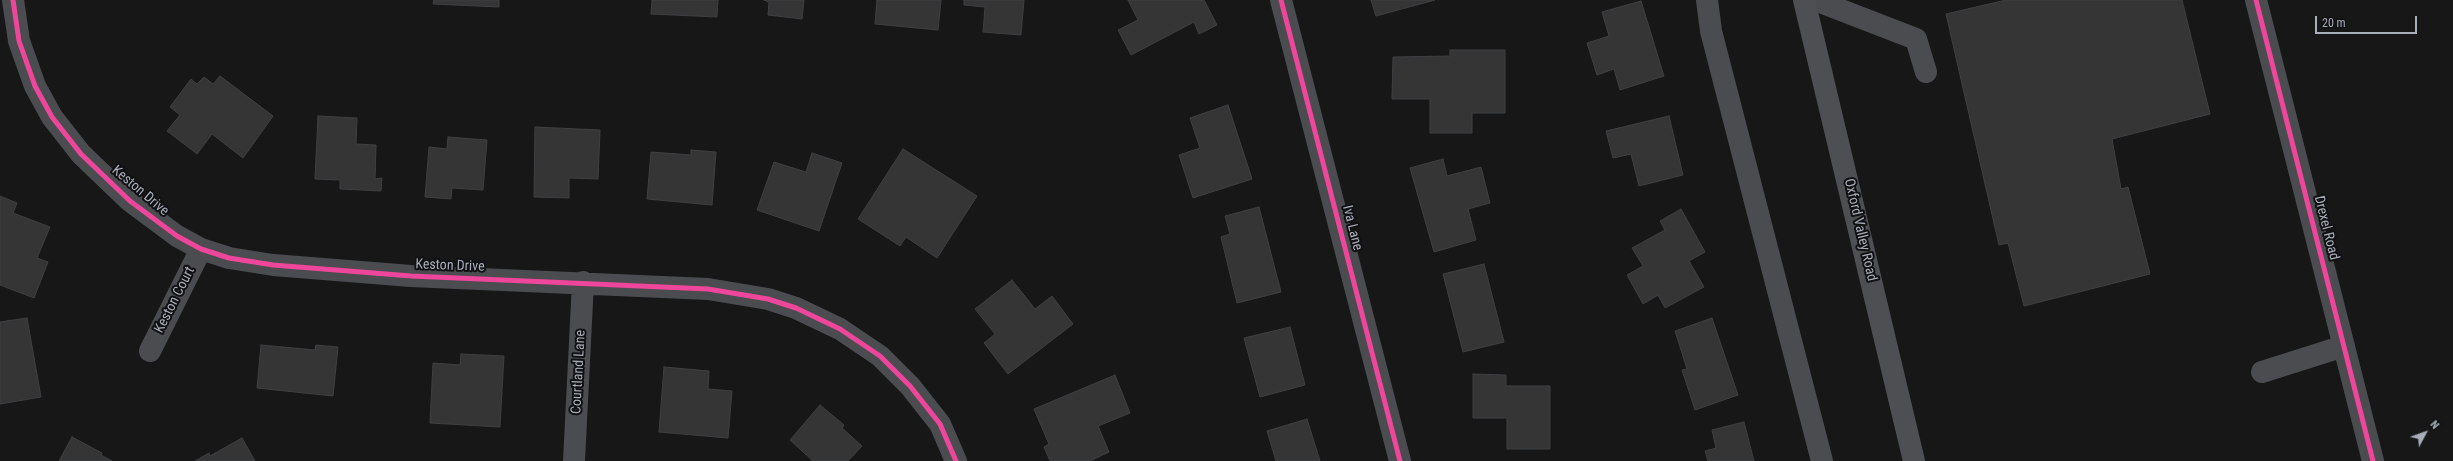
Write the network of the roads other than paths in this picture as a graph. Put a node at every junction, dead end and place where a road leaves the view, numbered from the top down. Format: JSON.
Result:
{"nodes":[{"id":1,"x":13,"y":0,"type":"edge"},
{"id":2,"x":1281,"y":0,"type":"edge"},
{"id":3,"x":1707,"y":0,"type":"edge"},
{"id":4,"x":1804,"y":0,"type":"edge"},
{"id":5,"x":1815,"y":0,"type":"edge"},
{"id":6,"x":2256,"y":0,"type":"edge"},
{"id":7,"x":1926,"y":72,"type":"dead end"},
{"id":8,"x":201,"y":249,"type":"junction"},
{"id":9,"x":583,"y":282,"type":"junction"},
{"id":10,"x":2344,"y":346,"type":"junction"},
{"id":11,"x":150,"y":351,"type":"dead end"},
{"id":12,"x":2262,"y":372,"type":"dead end"},
{"id":13,"x":574,"y":461,"type":"edge"},
{"id":14,"x":956,"y":461,"type":"edge"},
{"id":15,"x":1400,"y":461,"type":"edge"},
{"id":16,"x":1822,"y":461,"type":"edge"},
{"id":17,"x":1914,"y":461,"type":"edge"},
{"id":18,"x":2373,"y":461,"type":"edge"}],
"edges":[{"from":1,"to":8,"type":"street","name":"Keston Drive"},
{"from":2,"to":15,"type":"street","name":"Iva Lane"},
{"from":3,"to":16,"type":"street"},
{"from":4,"to":17,"type":"main road","name":"Oxford Valley Road"},
{"from":5,"to":7,"type":"street"},
{"from":6,"to":10,"type":"street","name":"Drexel Road"},
{"from":8,"to":9,"type":"street","name":"Keston Drive"},
{"from":8,"to":11,"type":"street","name":"Keston Court"},
{"from":9,"to":13,"type":"street","name":"Courtland Lane"},
{"from":9,"to":14,"type":"street","name":"Keston Drive"},
{"from":10,"to":12,"type":"street"},
{"from":10,"to":18,"type":"street","name":"Drexel Road"}]}
